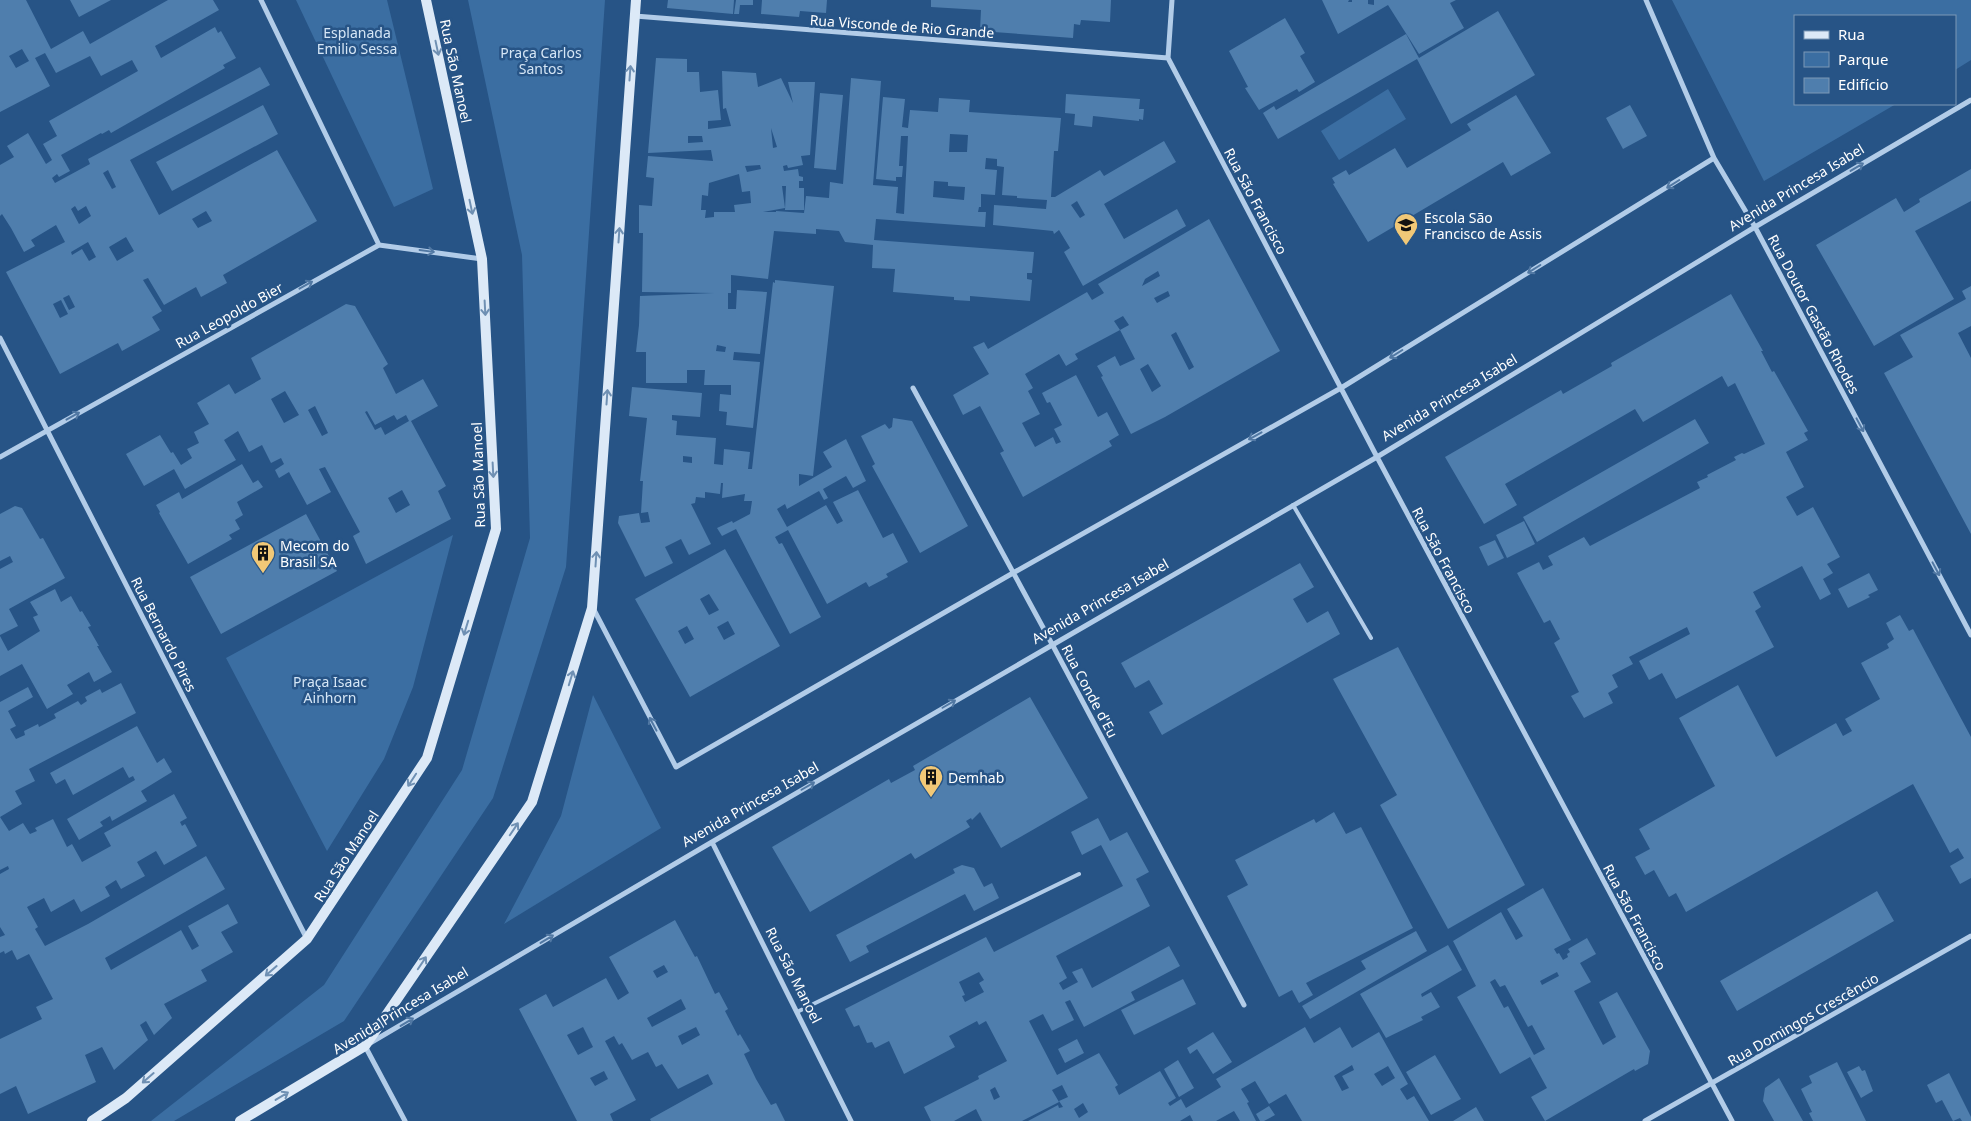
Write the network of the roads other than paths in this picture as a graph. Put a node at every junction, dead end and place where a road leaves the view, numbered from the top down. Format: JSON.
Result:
{"nodes":[{"id":1,"x":261,"y":0,"type":"edge"},
{"id":2,"x":426,"y":0,"type":"edge"},
{"id":3,"x":636,"y":0,"type":"edge"},
{"id":4,"x":1172,"y":0,"type":"edge"},
{"id":5,"x":1646,"y":0,"type":"edge"},
{"id":6,"x":634,"y":16,"type":"junction"},
{"id":7,"x":1168,"y":58,"type":"junction"},
{"id":8,"x":1971,"y":100,"type":"edge"},
{"id":9,"x":1714,"y":158,"type":"junction"},
{"id":10,"x":1755,"y":227,"type":"junction"},
{"id":11,"x":379,"y":245,"type":"junction"},
{"id":12,"x":482,"y":259,"type":"junction"},
{"id":13,"x":0,"y":338,"type":"edge"},
{"id":14,"x":913,"y":388,"type":"dead end"},
{"id":15,"x":1340,"y":388,"type":"junction"},
{"id":16,"x":47,"y":430,"type":"junction"},
{"id":17,"x":0,"y":457,"type":"edge"},
{"id":18,"x":1377,"y":457,"type":"junction"},
{"id":19,"x":1293,"y":505,"type":"junction"},
{"id":20,"x":1013,"y":573,"type":"junction"},
{"id":21,"x":592,"y":608,"type":"junction"},
{"id":22,"x":1971,"y":635,"type":"edge"},
{"id":23,"x":1371,"y":638,"type":"dead end"},
{"id":24,"x":1052,"y":644,"type":"junction"},
{"id":25,"x":712,"y":842,"type":"junction"},
{"id":26,"x":1079,"y":874,"type":"dead end"},
{"id":27,"x":1971,"y":936,"type":"edge"},
{"id":28,"x":308,"y":939,"type":"junction"},
{"id":29,"x":1244,"y":1005,"type":"dead end"},
{"id":30,"x":797,"y":1012,"type":"junction"},
{"id":31,"x":365,"y":1046,"type":"junction"},
{"id":32,"x":1712,"y":1083,"type":"junction"},
{"id":33,"x":92,"y":1121,"type":"edge"},
{"id":34,"x":240,"y":1121,"type":"edge"},
{"id":35,"x":405,"y":1121,"type":"edge"},
{"id":36,"x":851,"y":1121,"type":"edge"},
{"id":37,"x":1646,"y":1121,"type":"edge"},
{"id":38,"x":1732,"y":1121,"type":"edge"}],
"edges":[{"from":1,"to":11,"type":"street"},
{"from":2,"to":12,"type":"main road","name":"Rua São Manoel","one_way":true},
{"from":3,"to":6,"type":"main road"},
{"from":4,"to":7,"type":"street"},
{"from":5,"to":9,"type":"street","name":"Rua Doutor Gastão Rhodes"},
{"from":6,"to":7,"type":"street","name":"Rua Visconde de Rio Grande"},
{"from":21,"to":6,"type":"main road","one_way":true},
{"from":7,"to":15,"type":"street","name":"Rua São Francisco"},
{"from":10,"to":8,"type":"street","name":"Avenida Princesa Isabel","one_way":true},
{"from":9,"to":10,"type":"street","name":"Rua Doutor Gastão Rhodes"},
{"from":9,"to":15,"type":"street","one_way":true},
{"from":10,"to":18,"type":"street","name":"Avenida Princesa Isabel"},
{"from":10,"to":22,"type":"street","name":"Rua Doutor Gastão Rhodes","one_way":true},
{"from":11,"to":12,"type":"street","one_way":true},
{"from":16,"to":11,"type":"street","name":"Rua Leopoldo Bier","one_way":true},
{"from":12,"to":28,"type":"main road","name":"Rua São Manoel","one_way":true},
{"from":13,"to":16,"type":"street","name":"Rua Bernardo Pires"},
{"from":14,"to":20,"type":"street","name":"Rua Conde d'Eu"},
{"from":15,"to":18,"type":"street","name":"Rua São Francisco"},
{"from":15,"to":20,"type":"street","one_way":true},
{"from":16,"to":17,"type":"street","name":"Rua Leopoldo Bier"},
{"from":16,"to":28,"type":"street","name":"Rua Bernardo Pires"},
{"from":18,"to":19,"type":"street","name":"Avenida Princesa Isabel"},
{"from":18,"to":32,"type":"street","name":"Rua São Francisco"},
{"from":19,"to":23,"type":"lane"},
{"from":19,"to":24,"type":"street","name":"Avenida Princesa Isabel"},
{"from":20,"to":21,"type":"street","one_way":true},
{"from":20,"to":24,"type":"street","name":"Rua Conde d'Eu"},
{"from":31,"to":21,"type":"main road","one_way":true},
{"from":25,"to":24,"type":"street","name":"Avenida Princesa Isabel","one_way":true},
{"from":24,"to":29,"type":"street","name":"Rua Conde d'Eu"},
{"from":25,"to":30,"type":"street","name":"Rua São Manoel"},
{"from":31,"to":25,"type":"street","name":"Avenida Princesa Isabel","one_way":true},
{"from":26,"to":30,"type":"lane"},
{"from":27,"to":32,"type":"street","name":"Rua Domingos Crescêncio"},
{"from":28,"to":33,"type":"main road","one_way":true},
{"from":30,"to":36,"type":"street","name":"Rua São Manoel"},
{"from":34,"to":31,"type":"main road","name":"Avenida Princesa Isabel","one_way":true},
{"from":31,"to":35,"type":"street"},
{"from":32,"to":37,"type":"street","name":"Rua Domingos Crescêncio"},
{"from":32,"to":38,"type":"street","name":"Rua São Francisco"}]}
